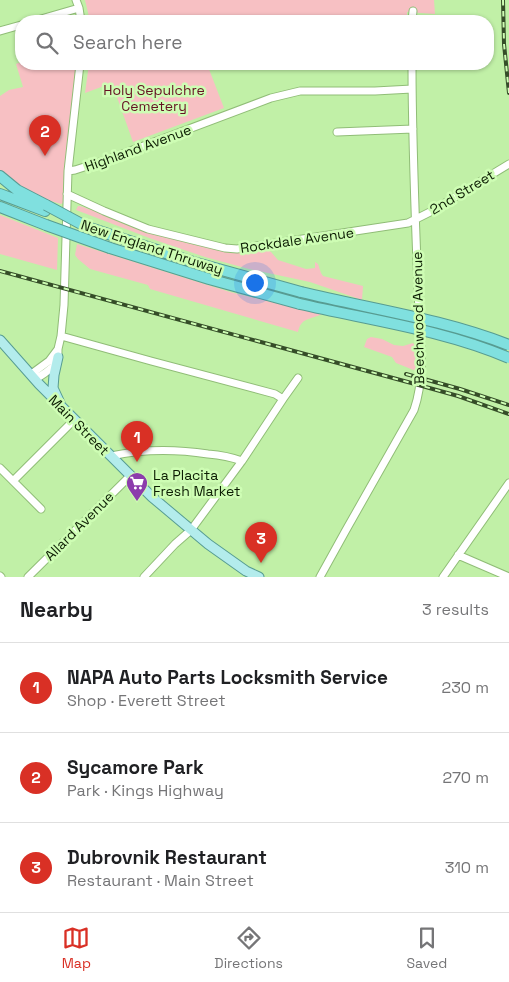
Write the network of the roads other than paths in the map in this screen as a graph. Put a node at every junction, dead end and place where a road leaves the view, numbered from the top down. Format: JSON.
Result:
{"nodes":[{"id":1,"x":76,"y":0,"type":"edge"},
{"id":2,"x":79,"y":8,"type":"junction"},
{"id":3,"x":413,"y":11,"type":"dead end"},
{"id":4,"x":55,"y":15,"type":"edge"},
{"id":5,"x":80,"y":15,"type":"edge"},
{"id":6,"x":413,"y":15,"type":"edge"},
{"id":7,"x":15,"y":27,"type":"edge"},
{"id":8,"x":0,"y":31,"type":"edge"},
{"id":9,"x":79,"y":70,"type":"edge"},
{"id":10,"x":412,"y":70,"type":"edge"},
{"id":11,"x":412,"y":89,"type":"junction"},
{"id":12,"x":413,"y":129,"type":"junction"},
{"id":13,"x":338,"y":132,"type":"dead end"},
{"id":14,"x":509,"y":164,"type":"edge"},
{"id":15,"x":68,"y":171,"type":"junction"},
{"id":16,"x":0,"y":176,"type":"edge"},
{"id":17,"x":0,"y":194,"type":"edge"},
{"id":18,"x":67,"y":194,"type":"junction"},
{"id":19,"x":0,"y":206,"type":"edge"},
{"id":20,"x":46,"y":209,"type":"junction"},
{"id":21,"x":415,"y":220,"type":"junction"},
{"id":22,"x":61,"y":336,"type":"junction"},
{"id":23,"x":0,"y":340,"type":"edge"},
{"id":24,"x":509,"y":345,"type":"edge"},
{"id":25,"x":58,"y":353,"type":"junction"},
{"id":26,"x":509,"y":358,"type":"edge"},
{"id":27,"x":32,"y":376,"type":"junction"},
{"id":28,"x":298,"y":378,"type":"dead end"},
{"id":29,"x":283,"y":399,"type":"junction"},
{"id":30,"x":65,"y":412,"type":"junction"},
{"id":31,"x":74,"y":420,"type":"junction"},
{"id":32,"x":111,"y":456,"type":"junction"},
{"id":33,"x":242,"y":461,"type":"junction"},
{"id":34,"x":0,"y":468,"type":"edge"},
{"id":35,"x":131,"y":475,"type":"junction"},
{"id":36,"x":13,"y":481,"type":"junction"},
{"id":37,"x":509,"y":483,"type":"edge"},
{"id":38,"x":41,"y":509,"type":"dead end"},
{"id":39,"x":191,"y":530,"type":"junction"},
{"id":40,"x":458,"y":555,"type":"junction"},
{"id":41,"x":28,"y":577,"type":"edge"},
{"id":42,"x":144,"y":577,"type":"edge"},
{"id":43,"x":259,"y":577,"type":"edge"},
{"id":44,"x":320,"y":577,"type":"edge"},
{"id":45,"x":443,"y":577,"type":"edge"},
{"id":46,"x":508,"y":577,"type":"edge"}],
"edges":[{"from":1,"to":2,"type":"street"},
{"from":2,"to":4,"type":"street"},
{"from":2,"to":5,"type":"street"},
{"from":3,"to":6,"type":"street"},
{"from":7,"to":8,"type":"street"},
{"from":9,"to":15,"type":"street"},
{"from":10,"to":11,"type":"street","name":"Beechwood Avenue"},
{"from":11,"to":12,"type":"street","name":"Beechwood Avenue"},
{"from":11,"to":15,"type":"street","name":"Highland Avenue"},
{"from":12,"to":13,"type":"street"},
{"from":12,"to":21,"type":"street","name":"Beechwood Avenue"},
{"from":14,"to":21,"type":"street","name":"2nd Street"},
{"from":15,"to":18,"type":"street"},
{"from":16,"to":20,"type":"highway"},
{"from":17,"to":20,"type":"highway"},
{"from":18,"to":21,"type":"street","name":"Rockdale Avenue"},
{"from":18,"to":22,"type":"street"},
{"from":19,"to":26,"type":"highway","name":"New England Thruway","bridge":true},
{"from":20,"to":24,"type":"highway","name":"New England Thruway","bridge":true},
{"from":21,"to":44,"type":"street","name":"Beechwood Avenue"},
{"from":22,"to":25,"type":"street"},
{"from":22,"to":29,"type":"street"},
{"from":23,"to":27,"type":"main road","name":"Main Street"},
{"from":25,"to":27,"type":"street"},
{"from":25,"to":30,"type":"main road"},
{"from":27,"to":30,"type":"main road","name":"Main Street"},
{"from":28,"to":29,"type":"street"},
{"from":29,"to":33,"type":"street"},
{"from":30,"to":31,"type":"main road","name":"Main Street"},
{"from":31,"to":32,"type":"main road","name":"Main Street"},
{"from":31,"to":36,"type":"street"},
{"from":32,"to":33,"type":"street"},
{"from":32,"to":35,"type":"main road","name":"Main Street"},
{"from":33,"to":39,"type":"street"},
{"from":34,"to":36,"type":"street"},
{"from":35,"to":39,"type":"main road","name":"Main Street"},
{"from":35,"to":41,"type":"street","name":"Allard Avenue"},
{"from":36,"to":38,"type":"street"},
{"from":37,"to":40,"type":"street"},
{"from":39,"to":42,"type":"street"},
{"from":39,"to":43,"type":"main road","name":"Main Street"},
{"from":40,"to":45,"type":"street"},
{"from":40,"to":46,"type":"street"}]}
